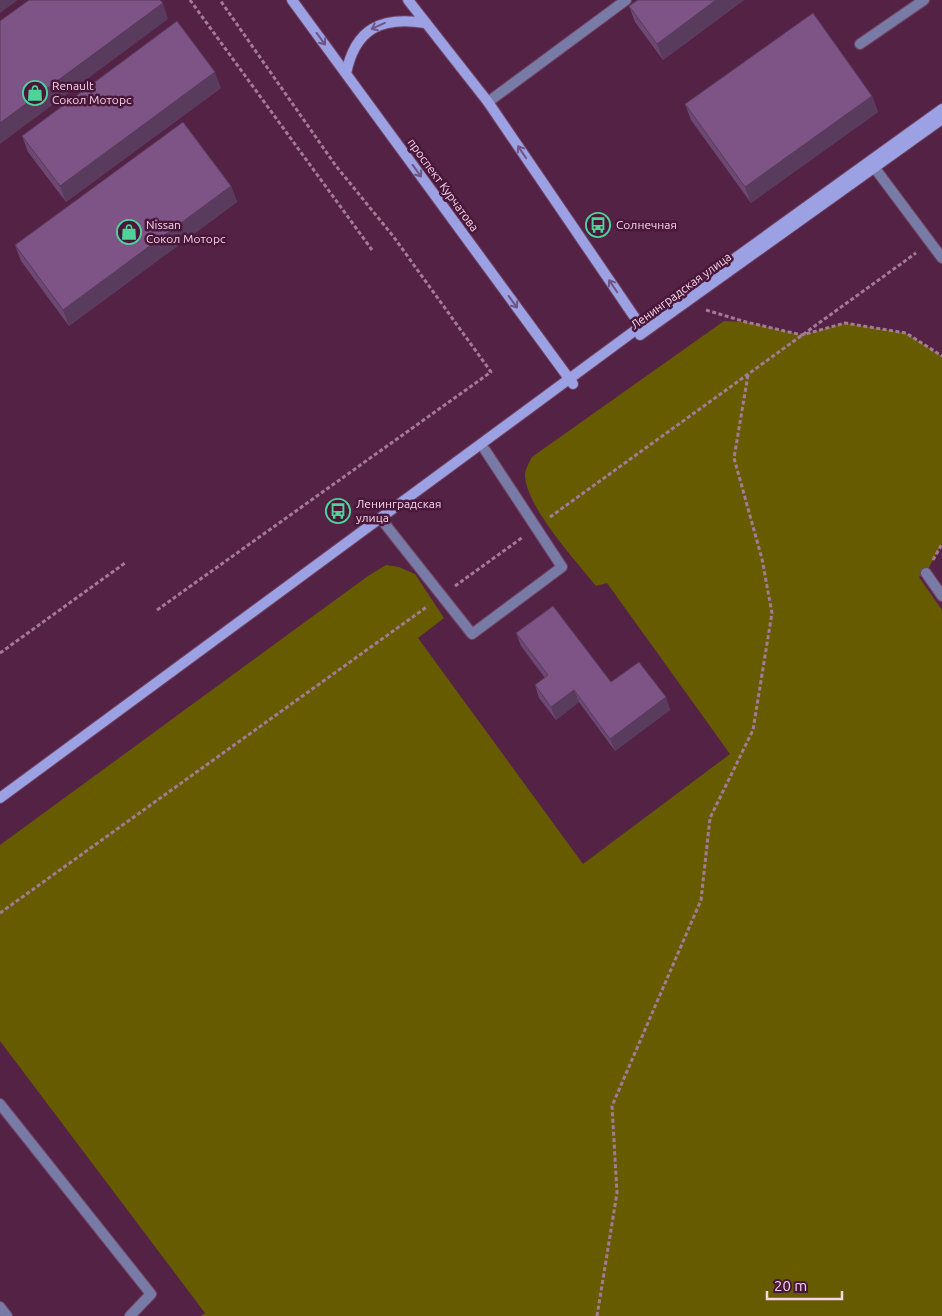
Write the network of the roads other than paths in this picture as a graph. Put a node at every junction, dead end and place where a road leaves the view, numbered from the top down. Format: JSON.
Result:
{"nodes":[{"id":1,"x":292,"y":0,"type":"edge"},
{"id":2,"x":408,"y":0,"type":"edge"},
{"id":3,"x":626,"y":0,"type":"edge"},
{"id":4,"x":924,"y":0,"type":"edge"},
{"id":5,"x":425,"y":23,"type":"junction"},
{"id":6,"x":860,"y":44,"type":"dead end"},
{"id":7,"x":346,"y":74,"type":"junction"},
{"id":8,"x":488,"y":102,"type":"junction"},
{"id":9,"x":942,"y":109,"type":"edge"},
{"id":10,"x":942,"y":119,"type":"edge"},
{"id":11,"x":874,"y":167,"type":"junction"},
{"id":12,"x":942,"y":258,"type":"edge"},
{"id":13,"x":643,"y":329,"type":"junction"},
{"id":14,"x":572,"y":382,"type":"junction"},
{"id":15,"x":484,"y":450,"type":"junction"},
{"id":16,"x":385,"y":524,"type":"junction"},
{"id":17,"x":926,"y":573,"type":"dead end"},
{"id":18,"x":942,"y":596,"type":"edge"},
{"id":19,"x":0,"y":798,"type":"edge"},
{"id":20,"x":0,"y":804,"type":"edge"},
{"id":21,"x":0,"y":1104,"type":"edge"},
{"id":22,"x":0,"y":1307,"type":"edge"},
{"id":23,"x":8,"y":1316,"type":"edge"},
{"id":24,"x":130,"y":1316,"type":"edge"}],
"edges":[{"from":1,"to":7,"type":"street","name":"проспект Курчатова","one_way":true},
{"from":2,"to":5,"type":"street"},
{"from":3,"to":8,"type":"street"},
{"from":4,"to":6,"type":"street"},
{"from":5,"to":7,"type":"street","one_way":true},
{"from":5,"to":8,"type":"street"},
{"from":7,"to":14,"type":"street","name":"проспект Курчатова","one_way":true},
{"from":13,"to":8,"type":"street","one_way":true},
{"from":9,"to":13,"type":"street"},
{"from":10,"to":11,"type":"street","name":"Ленинградская улица"},
{"from":11,"to":12,"type":"street"},
{"from":11,"to":13,"type":"street","name":"Ленинградская улица"},
{"from":13,"to":14,"type":"street","name":"Ленинградская улица"},
{"from":14,"to":15,"type":"street","name":"Ленинградская улица"},
{"from":14,"to":19,"type":"street"},
{"from":15,"to":16,"type":"street","name":"Ленинградская улица"},
{"from":15,"to":16,"type":"street"},
{"from":16,"to":20,"type":"street","name":"Ленинградская улица"},
{"from":17,"to":18,"type":"street"},
{"from":21,"to":24,"type":"street"},
{"from":22,"to":23,"type":"street"}]}
